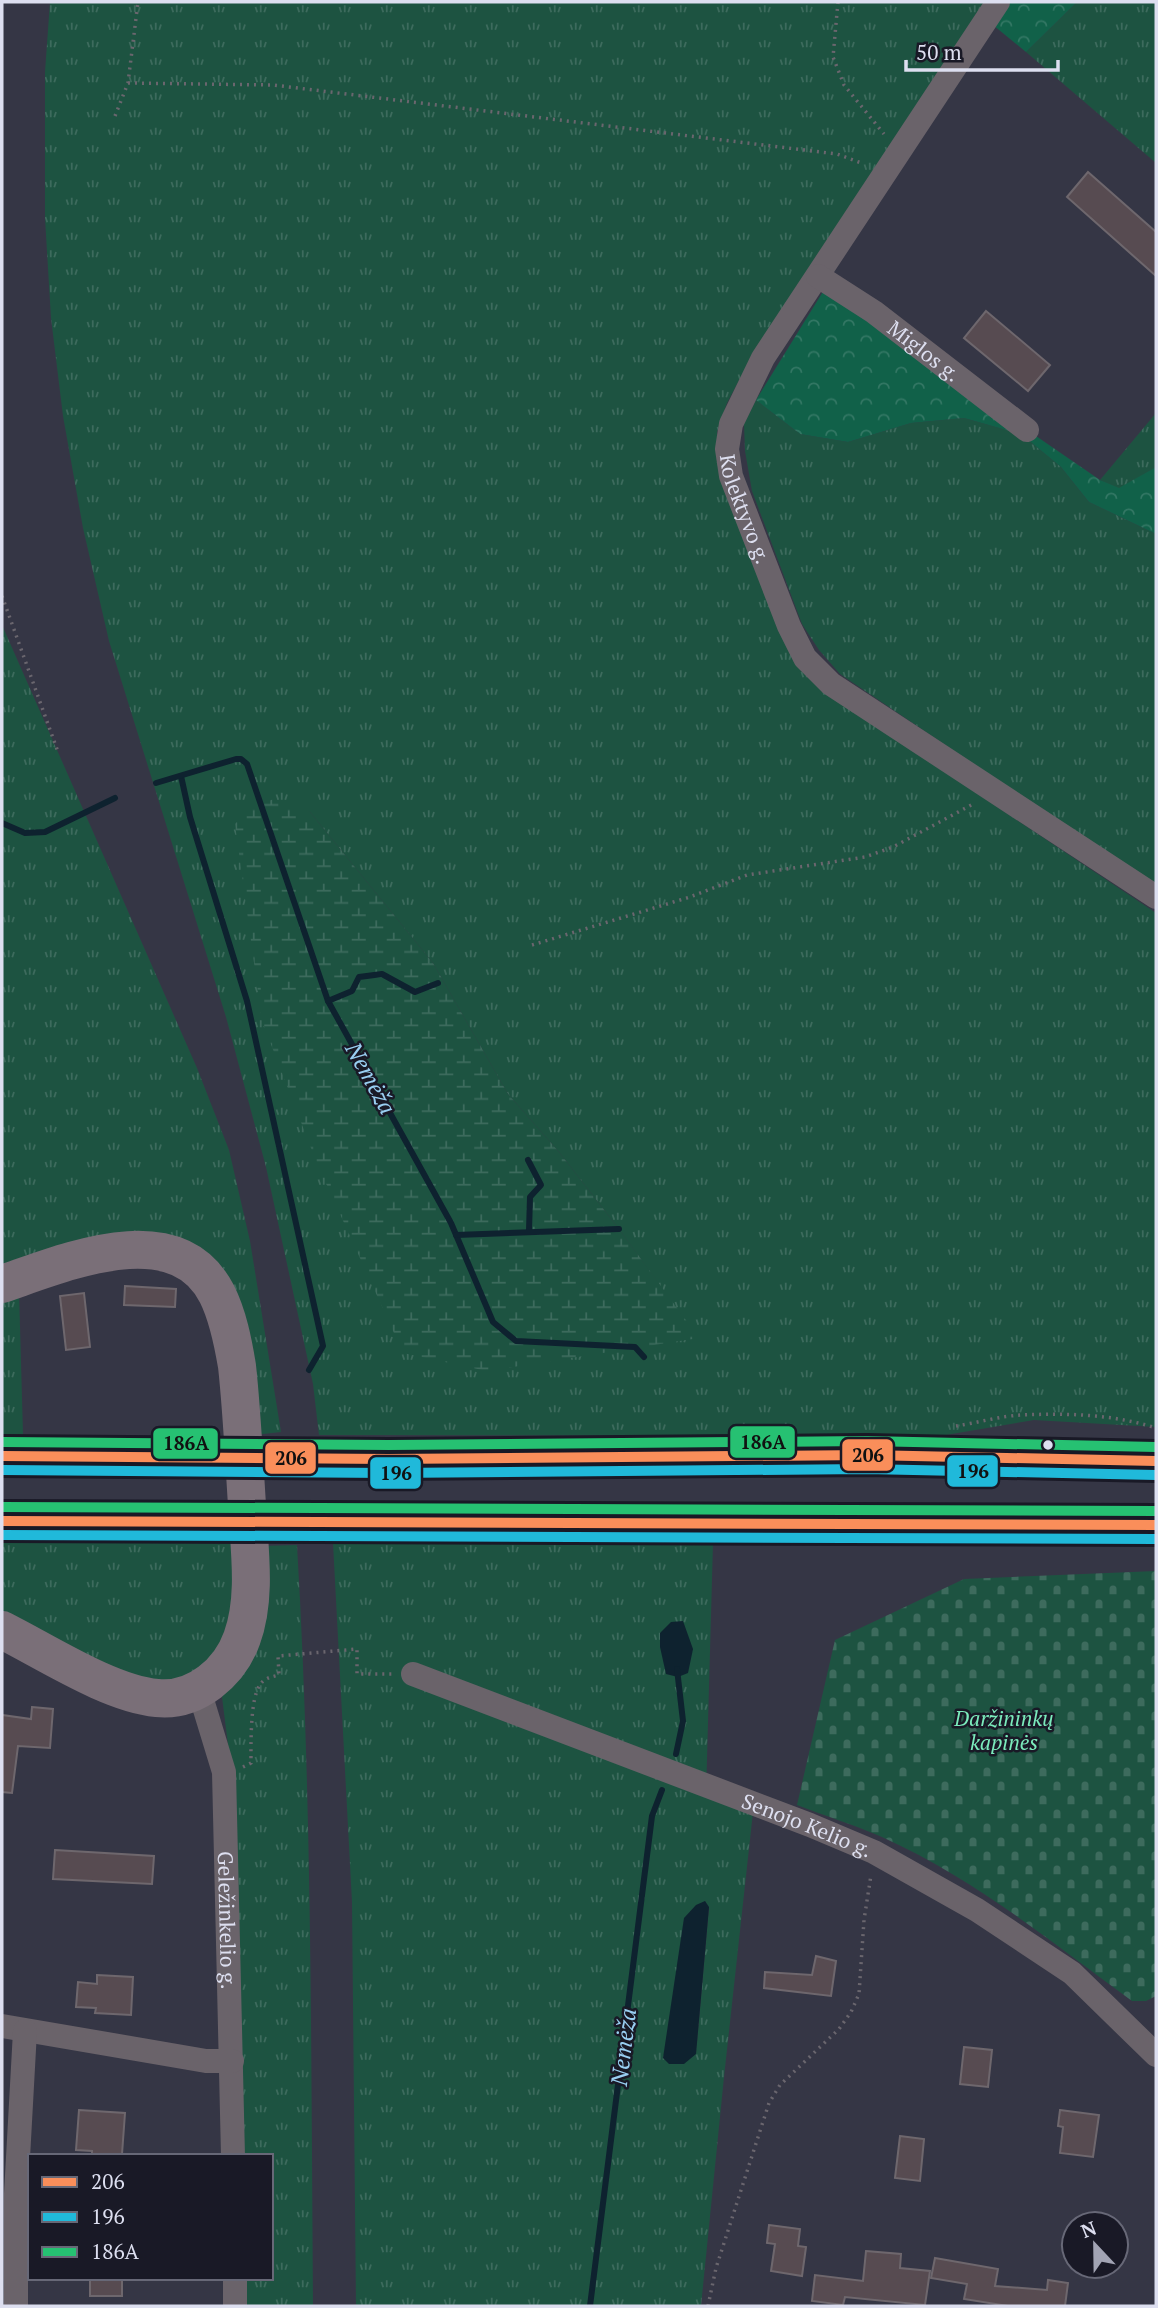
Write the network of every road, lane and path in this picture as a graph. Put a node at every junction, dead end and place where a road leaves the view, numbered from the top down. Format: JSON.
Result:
{"nodes":[{"id":1,"x":138,"y":2,"type":"edge"},
{"id":2,"x":838,"y":2,"type":"edge"},
{"id":3,"x":998,"y":2,"type":"edge"},
{"id":4,"x":128,"y":83,"type":"junction"},
{"id":5,"x":115,"y":116,"type":"dead end"},
{"id":6,"x":900,"y":151,"type":"junction"},
{"id":7,"x":881,"y":178,"type":"junction"},
{"id":8,"x":818,"y":275,"type":"junction"},
{"id":9,"x":1027,"y":430,"type":"dead end"},
{"id":10,"x":2,"y":596,"type":"edge"},
{"id":11,"x":58,"y":752,"type":"dead end"},
{"id":12,"x":995,"y":791,"type":"junction"},
{"id":13,"x":1156,"y":897,"type":"edge"},
{"id":14,"x":532,"y":945,"type":"dead end"},
{"id":15,"x":2,"y":1284,"type":"edge"},
{"id":16,"x":2,"y":1456,"type":"edge"},
{"id":17,"x":1156,"y":1461,"type":"edge"},
{"id":18,"x":2,"y":1521,"type":"edge"},
{"id":19,"x":1156,"y":1525,"type":"edge"},
{"id":20,"x":2,"y":1630,"type":"edge"},
{"id":21,"x":413,"y":1674,"type":"joint"},
{"id":22,"x":199,"y":1690,"type":"junction"},
{"id":23,"x":225,"y":1772,"type":"junction"},
{"id":24,"x":874,"y":1852,"type":"junction"},
{"id":25,"x":13,"y":2028,"type":"edge"},
{"id":26,"x":1156,"y":2055,"type":"edge"},
{"id":27,"x":232,"y":2061,"type":"junction"},
{"id":28,"x":233,"y":2154,"type":"edge"},
{"id":29,"x":235,"y":2280,"type":"edge"},
{"id":30,"x":16,"y":2306,"type":"edge"},
{"id":31,"x":235,"y":2306,"type":"edge"},
{"id":32,"x":708,"y":2306,"type":"edge"}],
"edges":[{"from":1,"to":4,"type":"path"},
{"from":2,"to":6,"type":"path"},
{"from":3,"to":6,"type":"street","name":"Kolektyvo g."},
{"from":4,"to":5,"type":"path"},
{"from":4,"to":7,"type":"path"},
{"from":6,"to":7,"type":"street","name":"Kolektyvo g."},
{"from":7,"to":8,"type":"street","name":"Kolektyvo g."},
{"from":8,"to":9,"type":"street","name":"Miglos g."},
{"from":8,"to":12,"type":"street","name":"Kolektyvo g."},
{"from":10,"to":11,"type":"path"},
{"from":12,"to":13,"type":"street","name":"Kolektyvo g."},
{"from":12,"to":14,"type":"path"},
{"from":15,"to":22,"type":"highway"},
{"from":16,"to":17,"type":"highway","bridge":true},
{"from":18,"to":19,"type":"highway","bridge":true},
{"from":20,"to":22,"type":"highway"},
{"from":21,"to":23,"type":"path"},
{"from":21,"to":24,"type":"street","name":"Senojo Kelio g."},
{"from":22,"to":23,"type":"street","name":"Geležinkelio g."},
{"from":23,"to":27,"type":"street","name":"Geležinkelio g."},
{"from":24,"to":26,"type":"street","name":"Senojo Kelio g."},
{"from":24,"to":32,"type":"path"},
{"from":25,"to":27,"type":"street"},
{"from":25,"to":30,"type":"street"},
{"from":27,"to":28,"type":"street","name":"Geležinkelio g."},
{"from":29,"to":31,"type":"street"}]}
